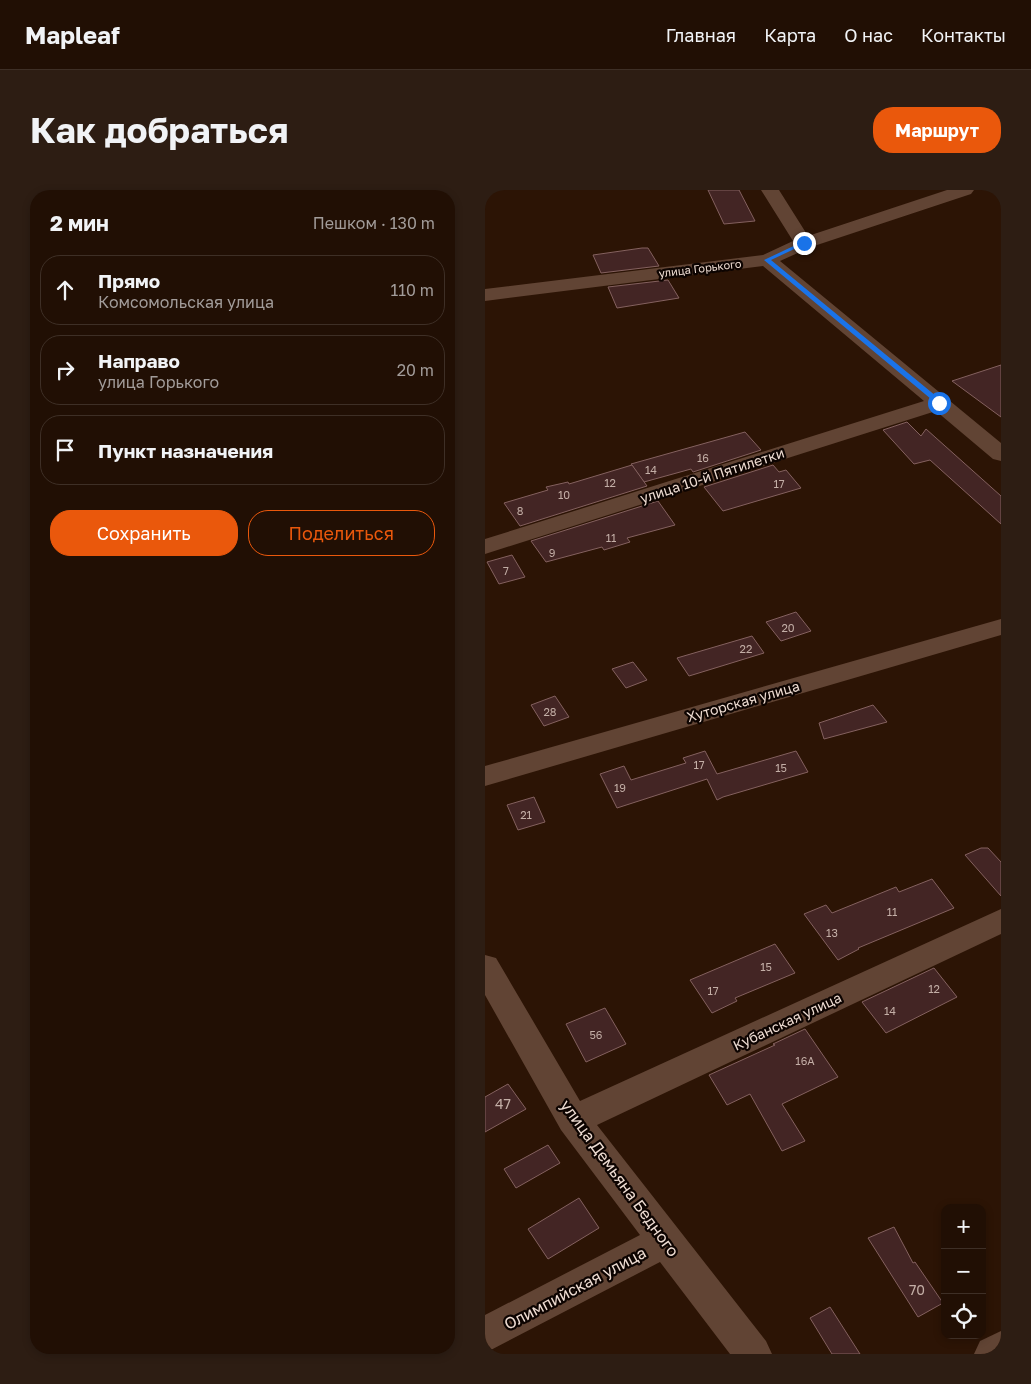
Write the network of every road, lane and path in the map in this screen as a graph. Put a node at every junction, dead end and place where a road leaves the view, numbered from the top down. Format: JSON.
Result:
{"nodes":[{"id":1,"x":770,"y":190,"type":"edge"},
{"id":2,"x":965,"y":190,"type":"edge"},
{"id":3,"x":804,"y":243,"type":"junction"},
{"id":4,"x":767,"y":260,"type":"junction"},
{"id":5,"x":485,"y":295,"type":"edge"},
{"id":6,"x":939,"y":403,"type":"junction"},
{"id":7,"x":1001,"y":454,"type":"edge"},
{"id":8,"x":485,"y":547,"type":"edge"},
{"id":9,"x":1001,"y":627,"type":"edge"},
{"id":10,"x":485,"y":776,"type":"edge"},
{"id":11,"x":1001,"y":922,"type":"edge"},
{"id":12,"x":485,"y":967,"type":"edge"},
{"id":13,"x":573,"y":1120,"type":"junction"},
{"id":14,"x":665,"y":1241,"type":"junction"},
{"id":15,"x":485,"y":1335,"type":"edge"},
{"id":16,"x":1001,"y":1349,"type":"edge"},
{"id":17,"x":753,"y":1354,"type":"edge"},
{"id":18,"x":993,"y":1354,"type":"edge"}],
"edges":[{"from":1,"to":3,"type":"street"},
{"from":2,"to":3,"type":"street","name":"улица Горького"},
{"from":3,"to":4,"type":"street","name":"улица Горького"},
{"from":4,"to":5,"type":"street","name":"улица Горького"},
{"from":4,"to":6,"type":"street"},
{"from":6,"to":7,"type":"street"},
{"from":6,"to":8,"type":"street","name":"улица 10-й Пятилетки"},
{"from":9,"to":10,"type":"street","name":"Хуторская улица"},
{"from":11,"to":13,"type":"street","name":"Кубанская улица"},
{"from":12,"to":13,"type":"street","name":"улица Демьяна Бедного"},
{"from":13,"to":14,"type":"street","name":"улица Демьяна Бедного"},
{"from":14,"to":15,"type":"street","name":"Олимпийская улица"},
{"from":14,"to":17,"type":"street","name":"улица Демьяна Бедного"},
{"from":16,"to":18,"type":"street"}]}
